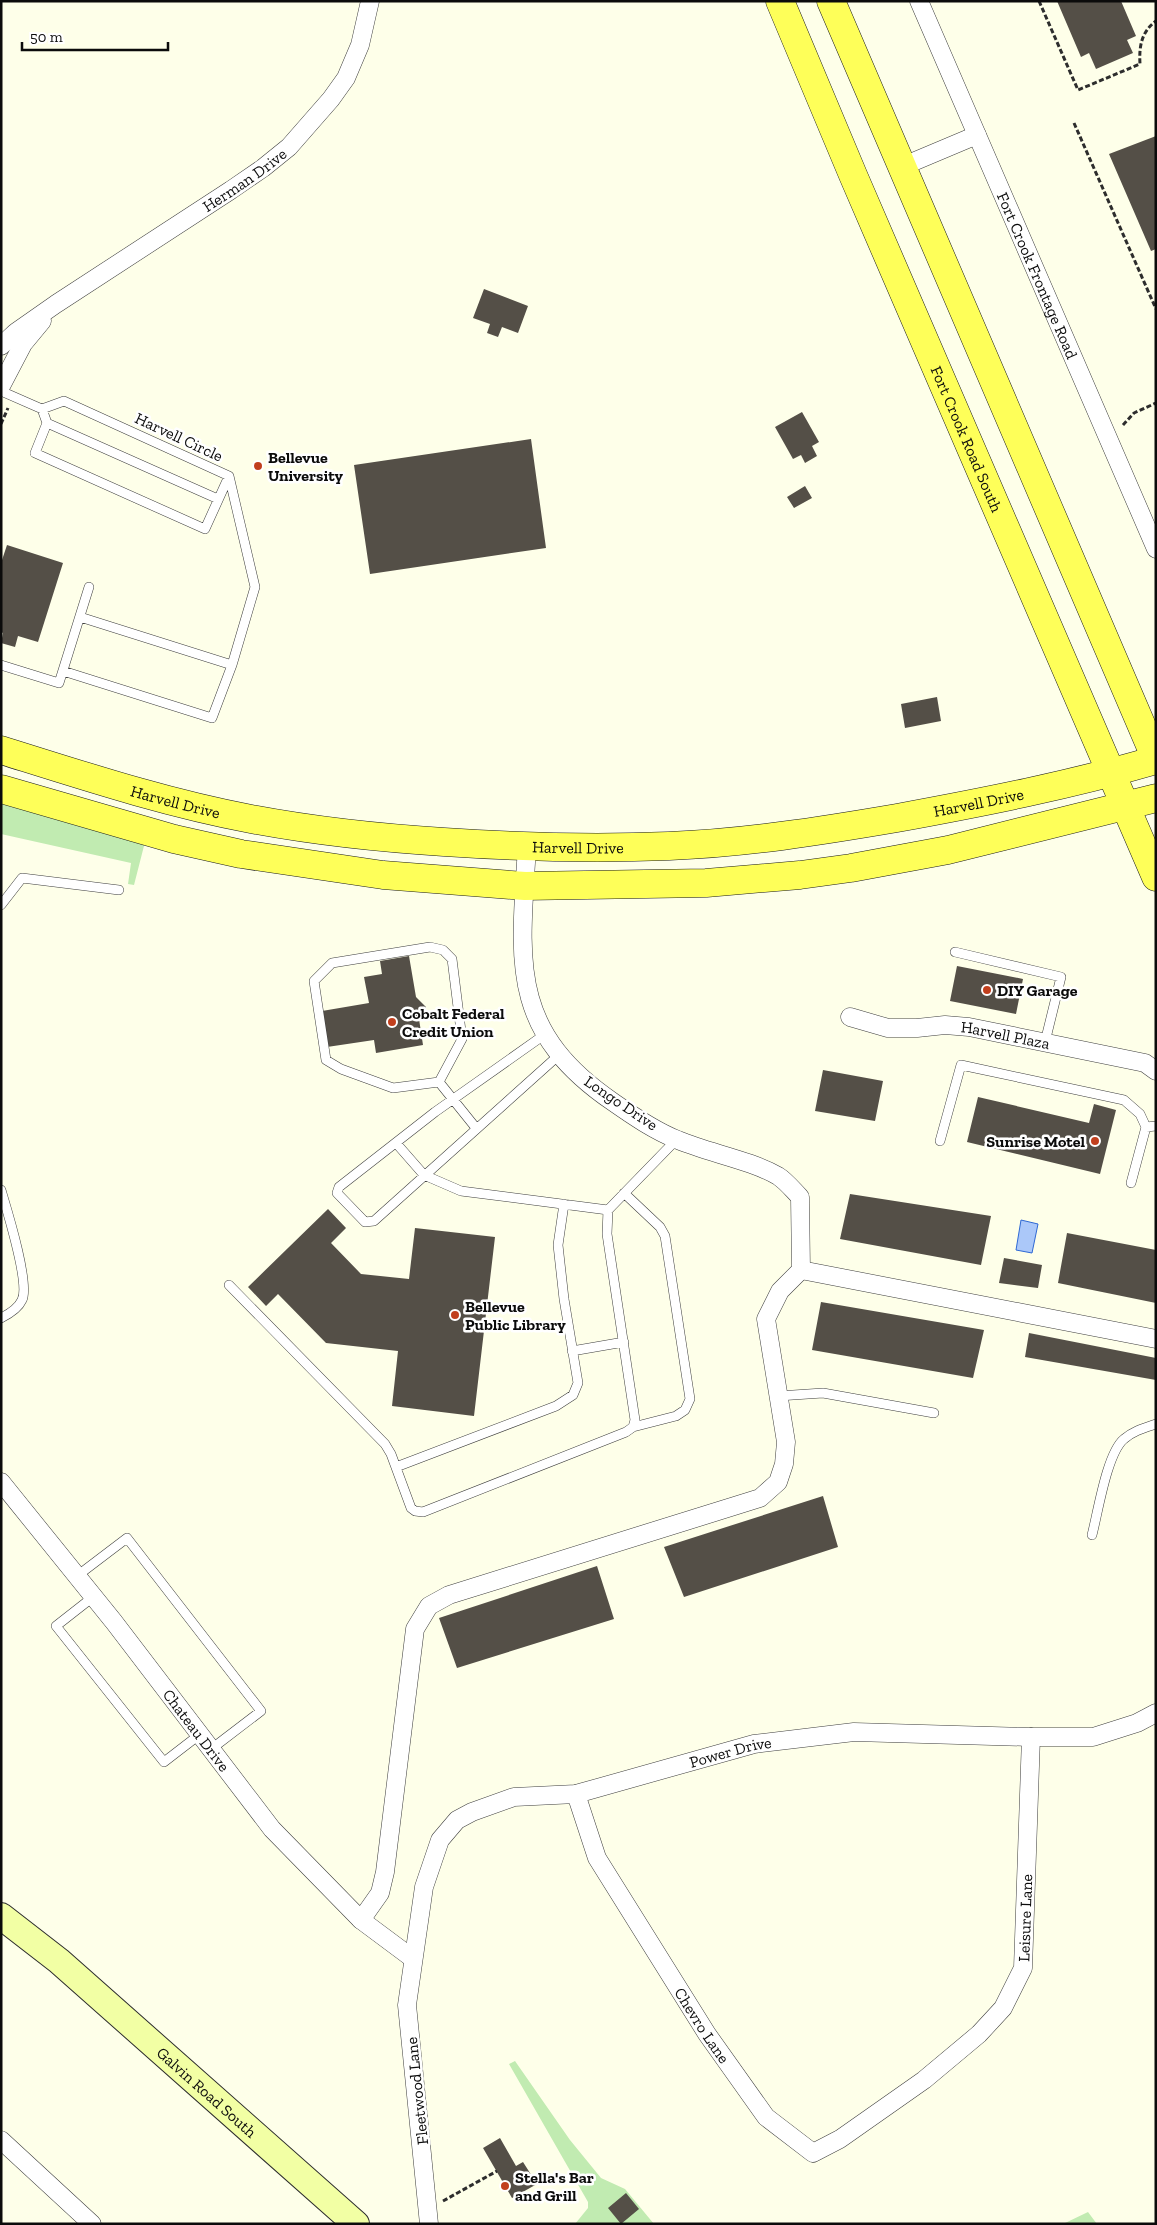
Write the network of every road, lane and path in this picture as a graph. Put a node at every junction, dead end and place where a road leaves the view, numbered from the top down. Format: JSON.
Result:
{"nodes":[{"id":1,"x":370,"y":1,"type":"edge"},
{"id":2,"x":780,"y":1,"type":"edge"},
{"id":3,"x":831,"y":1,"type":"edge"},
{"id":4,"x":919,"y":1,"type":"edge"},
{"id":5,"x":1039,"y":1,"type":"edge"},
{"id":6,"x":1156,"y":22,"type":"edge"},
{"id":7,"x":1074,"y":123,"type":"dead end"},
{"id":8,"x":977,"y":135,"type":"junction"},
{"id":9,"x":901,"y":167,"type":"junction"},
{"id":10,"x":56,"y":304,"type":"junction"},
{"id":11,"x":1156,"y":309,"type":"edge"},
{"id":12,"x":1,"y":346,"type":"edge"},
{"id":13,"x":1,"y":386,"type":"edge"},
{"id":14,"x":1,"y":391,"type":"edge"},
{"id":15,"x":1156,"y":404,"type":"edge"},
{"id":16,"x":42,"y":409,"type":"junction"},
{"id":17,"x":47,"y":423,"type":"junction"},
{"id":18,"x":1123,"y":424,"type":"dead end"},
{"id":19,"x":229,"y":476,"type":"junction"},
{"id":20,"x":218,"y":499,"type":"junction"},
{"id":21,"x":1152,"y":531,"type":"edge"},
{"id":22,"x":1156,"y":549,"type":"edge"},
{"id":23,"x":89,"y":587,"type":"dead end"},
{"id":24,"x":80,"y":617,"type":"junction"},
{"id":25,"x":232,"y":665,"type":"junction"},
{"id":26,"x":1,"y":666,"type":"edge"},
{"id":27,"x":63,"y":671,"type":"junction"},
{"id":28,"x":1,"y":750,"type":"edge"},
{"id":29,"x":1156,"y":760,"type":"edge"},
{"id":30,"x":1111,"y":773,"type":"junction"},
{"id":31,"x":1,"y":789,"type":"edge"},
{"id":32,"x":1156,"y":798,"type":"edge"},
{"id":33,"x":1125,"y":806,"type":"junction"},
{"id":34,"x":527,"y":848,"type":"junction"},
{"id":35,"x":1156,"y":877,"type":"edge"},
{"id":36,"x":525,"y":886,"type":"junction"},
{"id":37,"x":119,"y":890,"type":"dead end"},
{"id":38,"x":1,"y":905,"type":"edge"},
{"id":39,"x":955,"y":952,"type":"dead end"},
{"id":40,"x":850,"y":1017,"type":"dead end"},
{"id":41,"x":544,"y":1035,"type":"junction"},
{"id":42,"x":1045,"y":1042,"type":"junction"},
{"id":43,"x":559,"y":1055,"type":"junction"},
{"id":44,"x":1156,"y":1071,"type":"edge"},
{"id":45,"x":439,"y":1082,"type":"junction"},
{"id":46,"x":452,"y":1100,"type":"junction"},
{"id":47,"x":1146,"y":1126,"type":"junction"},
{"id":48,"x":1156,"y":1126,"type":"edge"},
{"id":49,"x":476,"y":1128,"type":"junction"},
{"id":50,"x":676,"y":1140,"type":"junction"},
{"id":51,"x":940,"y":1141,"type":"dead end"},
{"id":52,"x":396,"y":1143,"type":"junction"},
{"id":53,"x":424,"y":1175,"type":"junction"},
{"id":54,"x":1131,"y":1183,"type":"dead end"},
{"id":55,"x":1,"y":1190,"type":"edge"},
{"id":56,"x":624,"y":1193,"type":"junction"},
{"id":57,"x":564,"y":1204,"type":"junction"},
{"id":58,"x":608,"y":1210,"type":"junction"},
{"id":59,"x":801,"y":1270,"type":"junction"},
{"id":60,"x":229,"y":1285,"type":"dead end"},
{"id":61,"x":1,"y":1318,"type":"edge"},
{"id":62,"x":1156,"y":1339,"type":"edge"},
{"id":63,"x":624,"y":1342,"type":"junction"},
{"id":64,"x":572,"y":1351,"type":"junction"},
{"id":65,"x":778,"y":1396,"type":"junction"},
{"id":66,"x":934,"y":1413,"type":"dead end"},
{"id":67,"x":1156,"y":1424,"type":"edge"},
{"id":68,"x":633,"y":1426,"type":"junction"},
{"id":69,"x":396,"y":1467,"type":"junction"},
{"id":70,"x":1,"y":1482,"type":"edge"},
{"id":71,"x":1092,"y":1536,"type":"dead end"},
{"id":72,"x":77,"y":1576,"type":"junction"},
{"id":73,"x":93,"y":1597,"type":"junction"},
{"id":74,"x":1156,"y":1713,"type":"edge"},
{"id":75,"x":199,"y":1735,"type":"junction"},
{"id":76,"x":1031,"y":1737,"type":"junction"},
{"id":77,"x":210,"y":1750,"type":"junction"},
{"id":78,"x":576,"y":1794,"type":"junction"},
{"id":79,"x":1,"y":1901,"type":"edge"},
{"id":80,"x":1,"y":1916,"type":"edge"},
{"id":81,"x":361,"y":1920,"type":"junction"},
{"id":82,"x":412,"y":1958,"type":"junction"},
{"id":83,"x":59,"y":1961,"type":"junction"},
{"id":84,"x":893,"y":2102,"type":"joint"},
{"id":85,"x":1,"y":2140,"type":"edge"},
{"id":86,"x":497,"y":2171,"type":"dead end"},
{"id":87,"x":443,"y":2201,"type":"dead end"},
{"id":88,"x":92,"y":2224,"type":"edge"},
{"id":89,"x":356,"y":2224,"type":"edge"},
{"id":90,"x":429,"y":2224,"type":"edge"}],
"edges":[{"from":1,"to":10,"type":"street","name":"Herman Drive"},
{"from":2,"to":30,"type":"main road","name":"Fort Crook Road South"},
{"from":3,"to":9,"type":"main road"},
{"from":4,"to":8,"type":"street","name":"Fort Crook Frontage Road"},
{"from":5,"to":6,"type":"path"},
{"from":7,"to":11,"type":"path"},
{"from":8,"to":9,"type":"street"},
{"from":8,"to":21,"type":"street","name":"Fort Crook Frontage Road"},
{"from":9,"to":29,"type":"main road"},
{"from":10,"to":12,"type":"street","name":"Herman Drive"},
{"from":10,"to":13,"type":"street","name":"Herman Drive"},
{"from":14,"to":16,"type":"lane"},
{"from":15,"to":18,"type":"path"},
{"from":16,"to":17,"type":"lane"},
{"from":16,"to":19,"type":"lane","name":"Harvell Circle"},
{"from":17,"to":20,"type":"lane"},
{"from":17,"to":20,"type":"lane","name":"Harvell Circle"},
{"from":19,"to":20,"type":"lane","name":"Harvell Circle"},
{"from":19,"to":25,"type":"lane"},
{"from":21,"to":22,"type":"street","name":"Fort Crook Frontage Road"},
{"from":23,"to":24,"type":"lane"},
{"from":24,"to":25,"type":"lane"},
{"from":24,"to":27,"type":"lane"},
{"from":25,"to":27,"type":"lane"},
{"from":26,"to":27,"type":"lane"},
{"from":28,"to":34,"type":"main road","name":"Harvell Drive"},
{"from":29,"to":30,"type":"main road","name":"Harvell Drive"},
{"from":30,"to":33,"type":"main road","name":"Fort Crook Road South"},
{"from":30,"to":34,"type":"main road","name":"Harvell Drive"},
{"from":31,"to":36,"type":"main road"},
{"from":32,"to":33,"type":"main road"},
{"from":33,"to":35,"type":"main road","name":"Fort Crook Road South"},
{"from":33,"to":36,"type":"main road"},
{"from":34,"to":36,"type":"street","name":"Longo Drive"},
{"from":36,"to":41,"type":"street","name":"Longo Drive"},
{"from":37,"to":38,"type":"lane"},
{"from":39,"to":42,"type":"lane"},
{"from":40,"to":42,"type":"street","name":"Harvell Plaza"},
{"from":41,"to":43,"type":"street","name":"Longo Drive"},
{"from":41,"to":46,"type":"lane"},
{"from":42,"to":44,"type":"street","name":"Harvell Plaza"},
{"from":43,"to":49,"type":"lane"},
{"from":43,"to":50,"type":"street","name":"Longo Drive"},
{"from":45,"to":45,"type":"lane"},
{"from":45,"to":46,"type":"lane"},
{"from":46,"to":49,"type":"lane"},
{"from":46,"to":52,"type":"lane"},
{"from":47,"to":48,"type":"lane"},
{"from":47,"to":51,"type":"lane"},
{"from":47,"to":54,"type":"lane"},
{"from":49,"to":53,"type":"lane"},
{"from":50,"to":56,"type":"lane"},
{"from":50,"to":59,"type":"street","name":"Longo Drive"},
{"from":52,"to":53,"type":"lane"},
{"from":52,"to":53,"type":"lane"},
{"from":53,"to":57,"type":"lane"},
{"from":55,"to":61,"type":"lane"},
{"from":56,"to":58,"type":"lane"},
{"from":56,"to":68,"type":"lane"},
{"from":57,"to":58,"type":"lane"},
{"from":57,"to":64,"type":"lane"},
{"from":58,"to":63,"type":"lane"},
{"from":59,"to":62,"type":"street"},
{"from":59,"to":65,"type":"street"},
{"from":60,"to":69,"type":"lane"},
{"from":63,"to":64,"type":"lane"},
{"from":63,"to":68,"type":"lane"},
{"from":64,"to":69,"type":"lane"},
{"from":65,"to":66,"type":"lane"},
{"from":65,"to":81,"type":"street"},
{"from":67,"to":71,"type":"lane"},
{"from":68,"to":69,"type":"lane"},
{"from":70,"to":72,"type":"street","name":"Chateau Drive"},
{"from":72,"to":73,"type":"street","name":"Chateau Drive"},
{"from":72,"to":77,"type":"lane"},
{"from":73,"to":75,"type":"street","name":"Chateau Drive"},
{"from":73,"to":75,"type":"lane"},
{"from":74,"to":76,"type":"street","name":"Power Drive"},
{"from":75,"to":77,"type":"street","name":"Chateau Drive"},
{"from":76,"to":78,"type":"street","name":"Power Drive"},
{"from":76,"to":84,"type":"street","name":"Leisure Lane"},
{"from":77,"to":81,"type":"street","name":"Chateau Drive"},
{"from":78,"to":82,"type":"street","name":"Power Drive"},
{"from":78,"to":84,"type":"street","name":"Chevro Lane"},
{"from":79,"to":83,"type":"main road","name":"Galvin Road South"},
{"from":80,"to":83,"type":"main road","name":"Galvin Road South"},
{"from":81,"to":82,"type":"street","name":"Chateau Drive"},
{"from":82,"to":90,"type":"street","name":"Fleetwood Lane"},
{"from":83,"to":89,"type":"main road","name":"Galvin Road South"},
{"from":85,"to":88,"type":"street"},
{"from":86,"to":87,"type":"path"}]}
